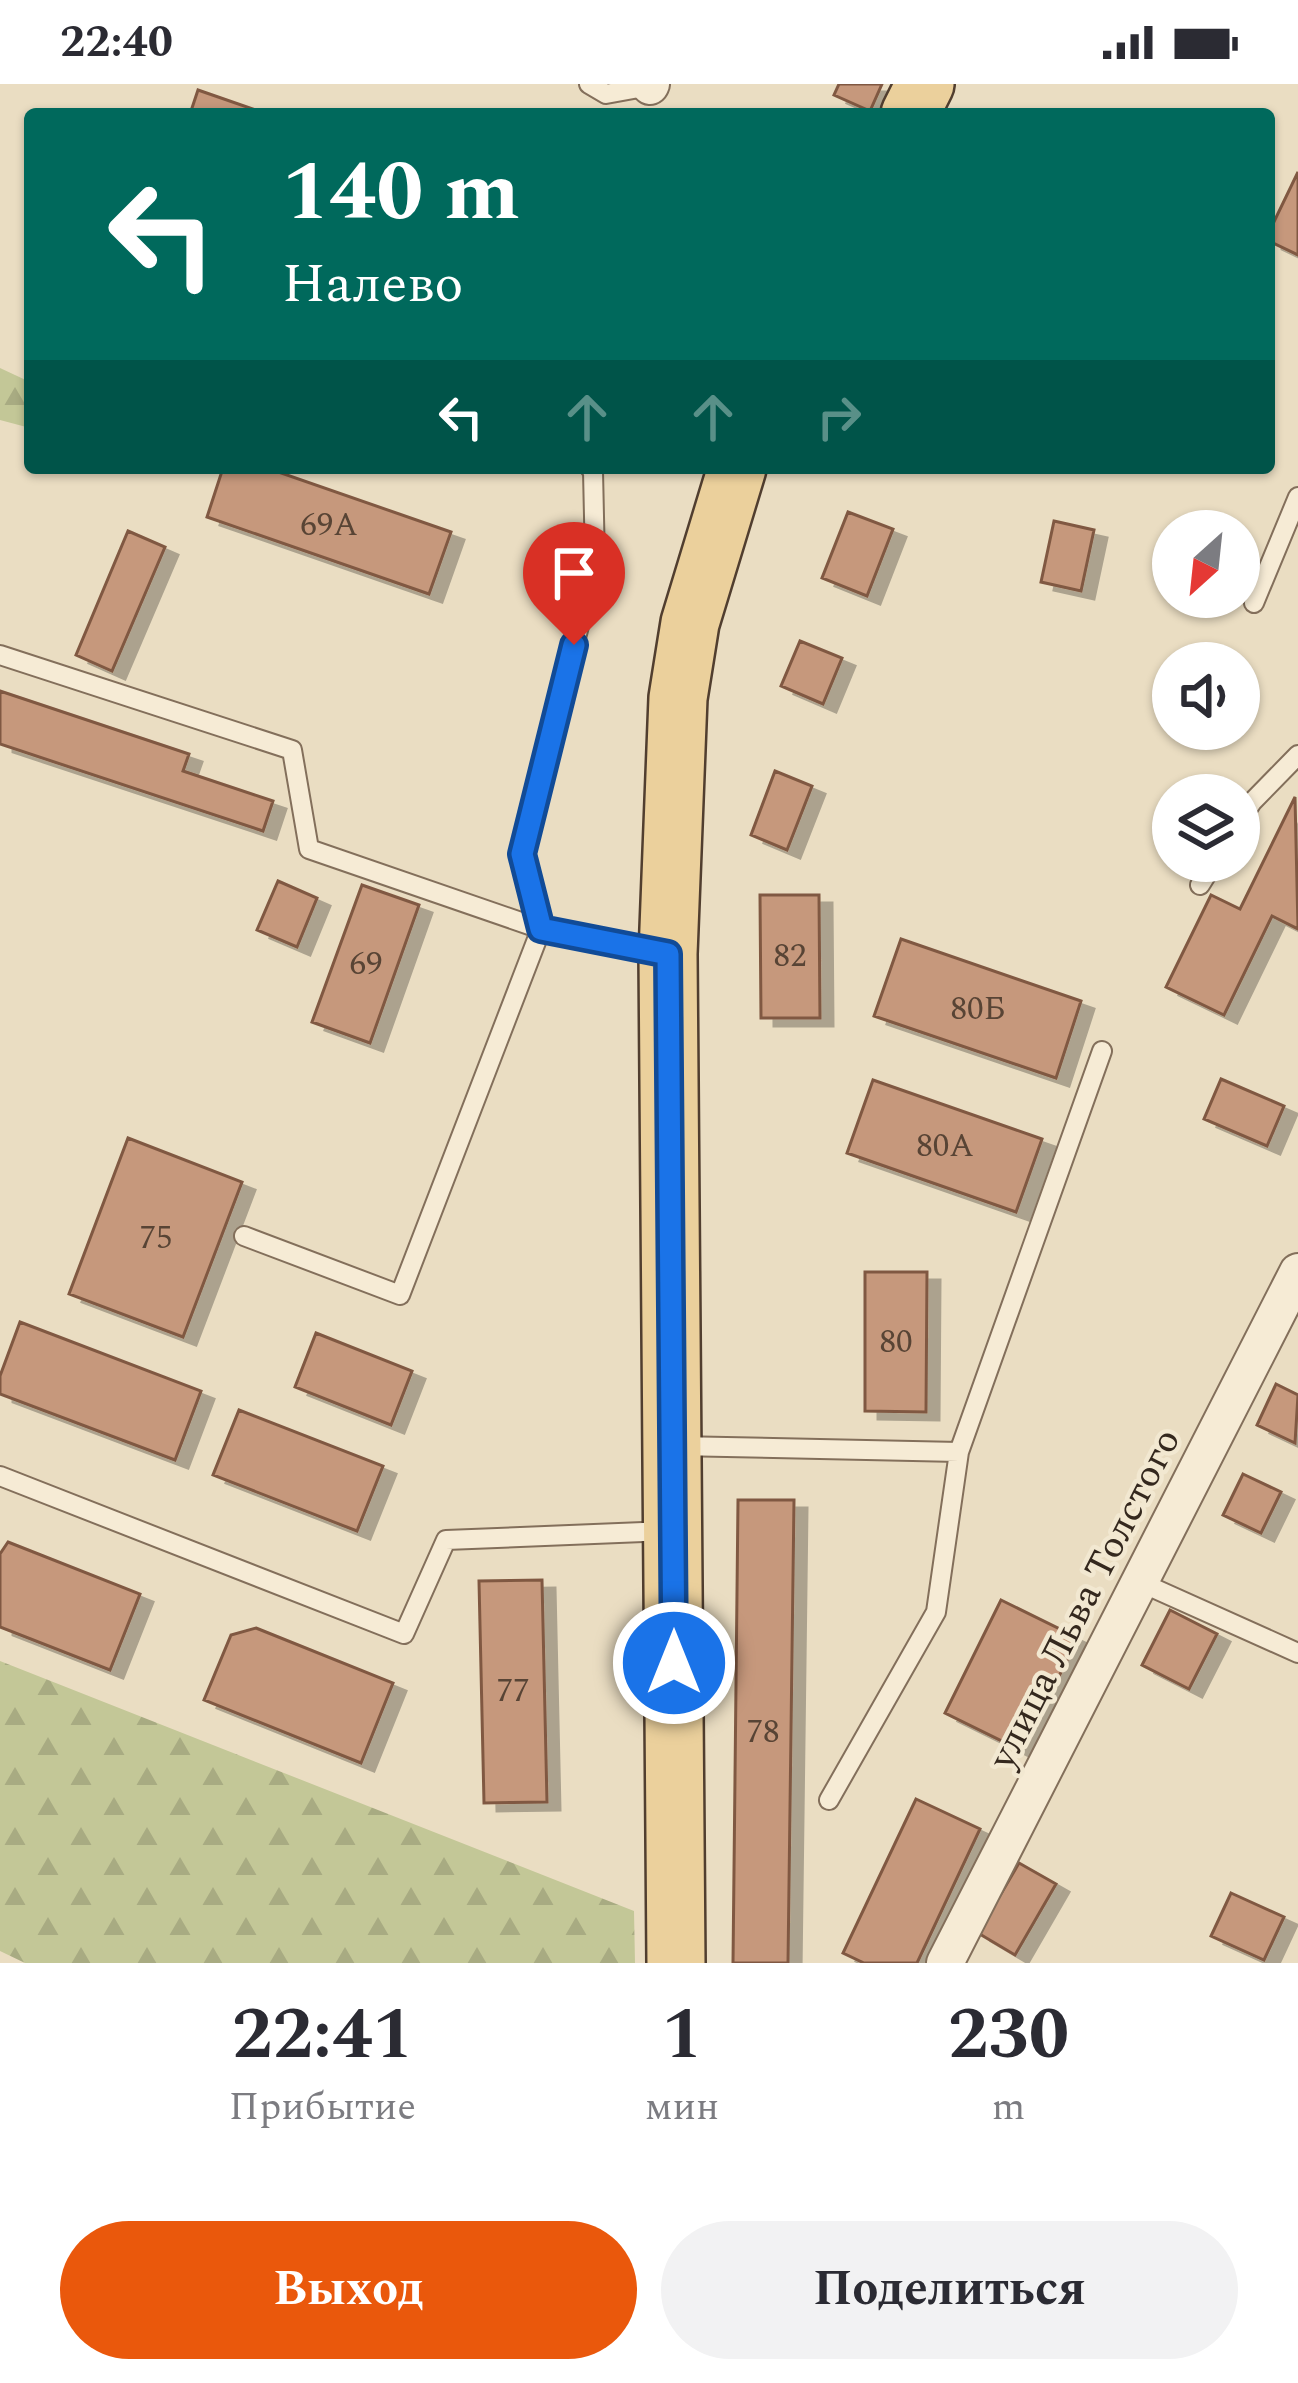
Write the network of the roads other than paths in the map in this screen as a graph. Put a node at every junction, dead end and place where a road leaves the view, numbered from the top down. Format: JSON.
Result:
{"nodes":[{"id":1,"x":589,"y":84,"type":"edge"},
{"id":2,"x":651,"y":85,"type":"edge"},
{"id":3,"x":593,"y":474,"type":"edge"},
{"id":4,"x":735,"y":474,"type":"edge"},
{"id":5,"x":1298,"y":497,"type":"edge"},
{"id":6,"x":1260,"y":589,"type":"edge"},
{"id":7,"x":0,"y":655,"type":"edge"},
{"id":8,"x":1298,"y":754,"type":"edge"},
{"id":9,"x":1260,"y":794,"type":"edge"},
{"id":10,"x":1202,"y":882,"type":"edge"},
{"id":11,"x":1200,"y":885,"type":"dead end"},
{"id":12,"x":541,"y":929,"type":"junction"},
{"id":13,"x":668,"y":954,"type":"junction"},
{"id":14,"x":1102,"y":1051,"type":"dead end"},
{"id":15,"x":244,"y":1236,"type":"dead end"},
{"id":16,"x":1298,"y":1272,"type":"edge"},
{"id":17,"x":672,"y":1446,"type":"junction"},
{"id":18,"x":959,"y":1452,"type":"junction"},
{"id":19,"x":0,"y":1476,"type":"edge"},
{"id":20,"x":673,"y":1531,"type":"junction"},
{"id":21,"x":1142,"y":1582,"type":"junction"},
{"id":22,"x":1298,"y":1653,"type":"edge"},
{"id":23,"x":829,"y":1800,"type":"dead end"},
{"id":24,"x":676,"y":1939,"type":"edge"},
{"id":25,"x":945,"y":1963,"type":"edge"}],
"edges":[{"from":1,"to":2,"type":"lane"},
{"from":3,"to":12,"type":"lane"},
{"from":4,"to":13,"type":"main road"},
{"from":5,"to":6,"type":"lane"},
{"from":7,"to":12,"type":"lane"},
{"from":8,"to":9,"type":"lane"},
{"from":10,"to":11,"type":"lane"},
{"from":12,"to":13,"type":"lane"},
{"from":12,"to":15,"type":"lane"},
{"from":13,"to":17,"type":"main road"},
{"from":14,"to":18,"type":"lane"},
{"from":16,"to":21,"type":"street","name":"улица Льва Толстого"},
{"from":17,"to":18,"type":"lane"},
{"from":17,"to":20,"type":"main road"},
{"from":18,"to":23,"type":"lane"},
{"from":19,"to":20,"type":"lane"},
{"from":20,"to":24,"type":"main road"},
{"from":21,"to":22,"type":"lane"},
{"from":21,"to":25,"type":"street","name":"улица Льва Толстого"}]}
